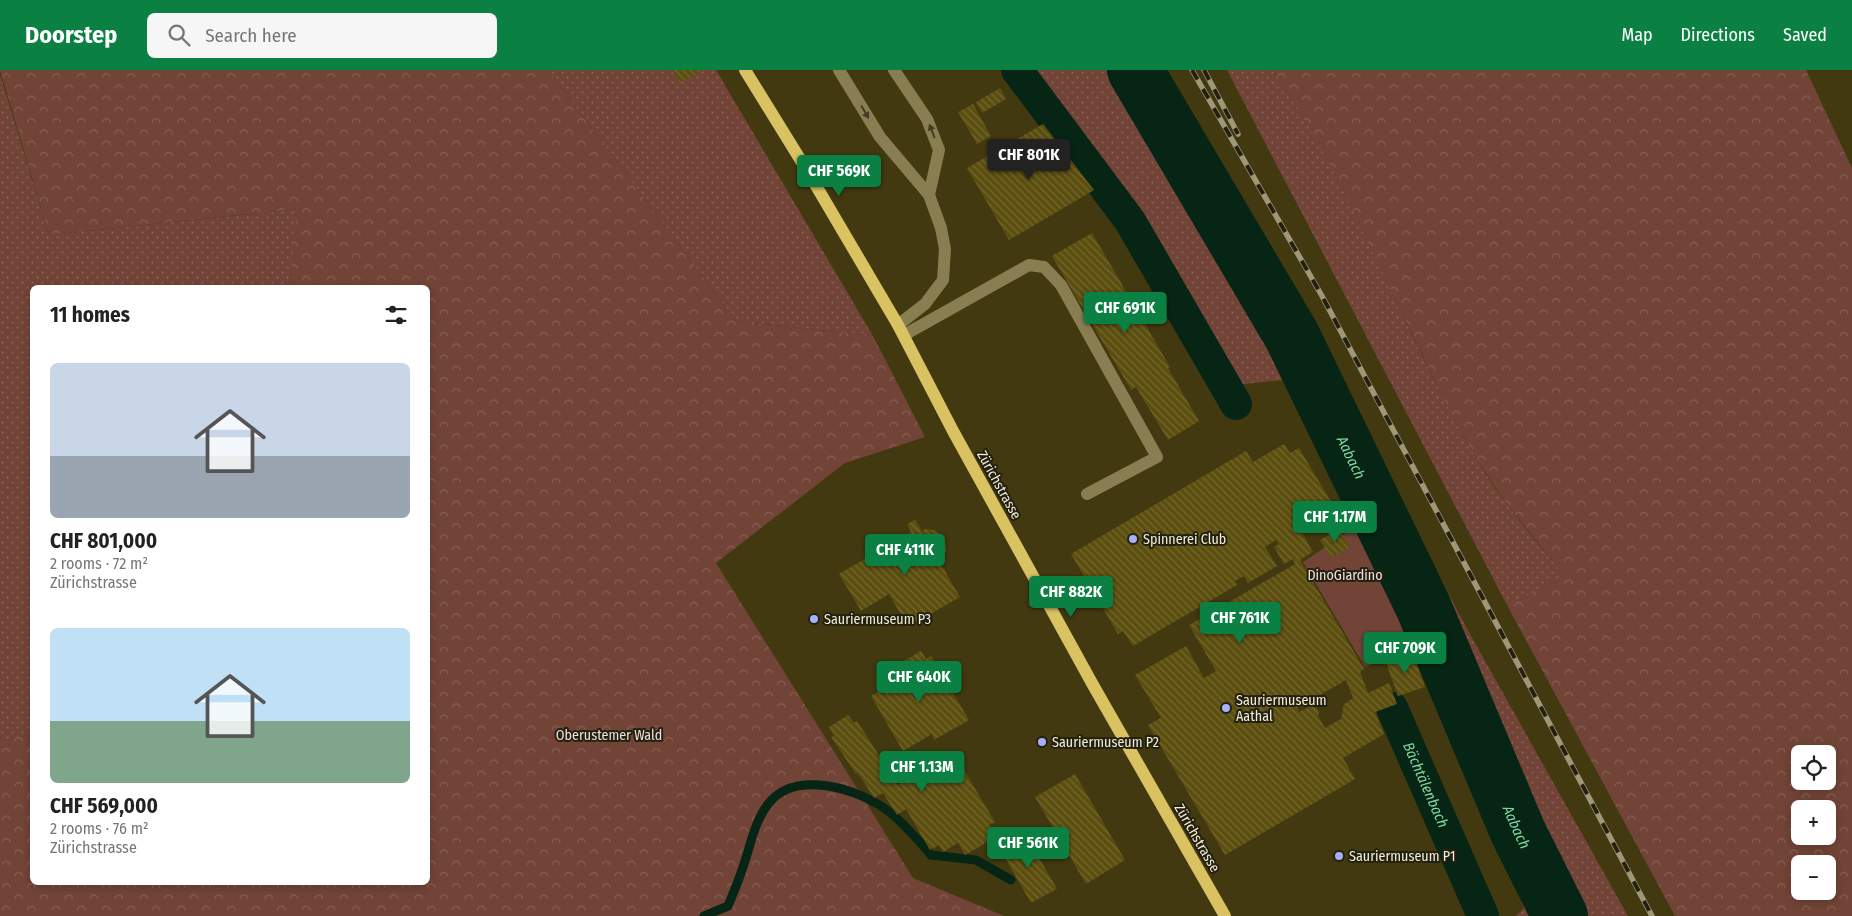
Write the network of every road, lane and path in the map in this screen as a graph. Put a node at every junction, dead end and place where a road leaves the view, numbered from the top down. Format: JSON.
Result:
{"nodes":[{"id":1,"x":745,"y":70,"type":"edge"},
{"id":2,"x":839,"y":70,"type":"edge"},
{"id":3,"x":894,"y":70,"type":"edge"},
{"id":4,"x":928,"y":195,"type":"junction"},
{"id":5,"x":901,"y":330,"type":"junction"},
{"id":6,"x":1087,"y":494,"type":"dead end"},
{"id":7,"x":1225,"y":916,"type":"edge"}],
"edges":[{"from":1,"to":5,"type":"main road","name":"Zürichstrasse"},
{"from":2,"to":4,"type":"lane","one_way":true},
{"from":4,"to":3,"type":"lane","one_way":true},
{"from":4,"to":5,"type":"lane"},
{"from":5,"to":6,"type":"lane"},
{"from":5,"to":7,"type":"main road","name":"Zürichstrasse"}]}
